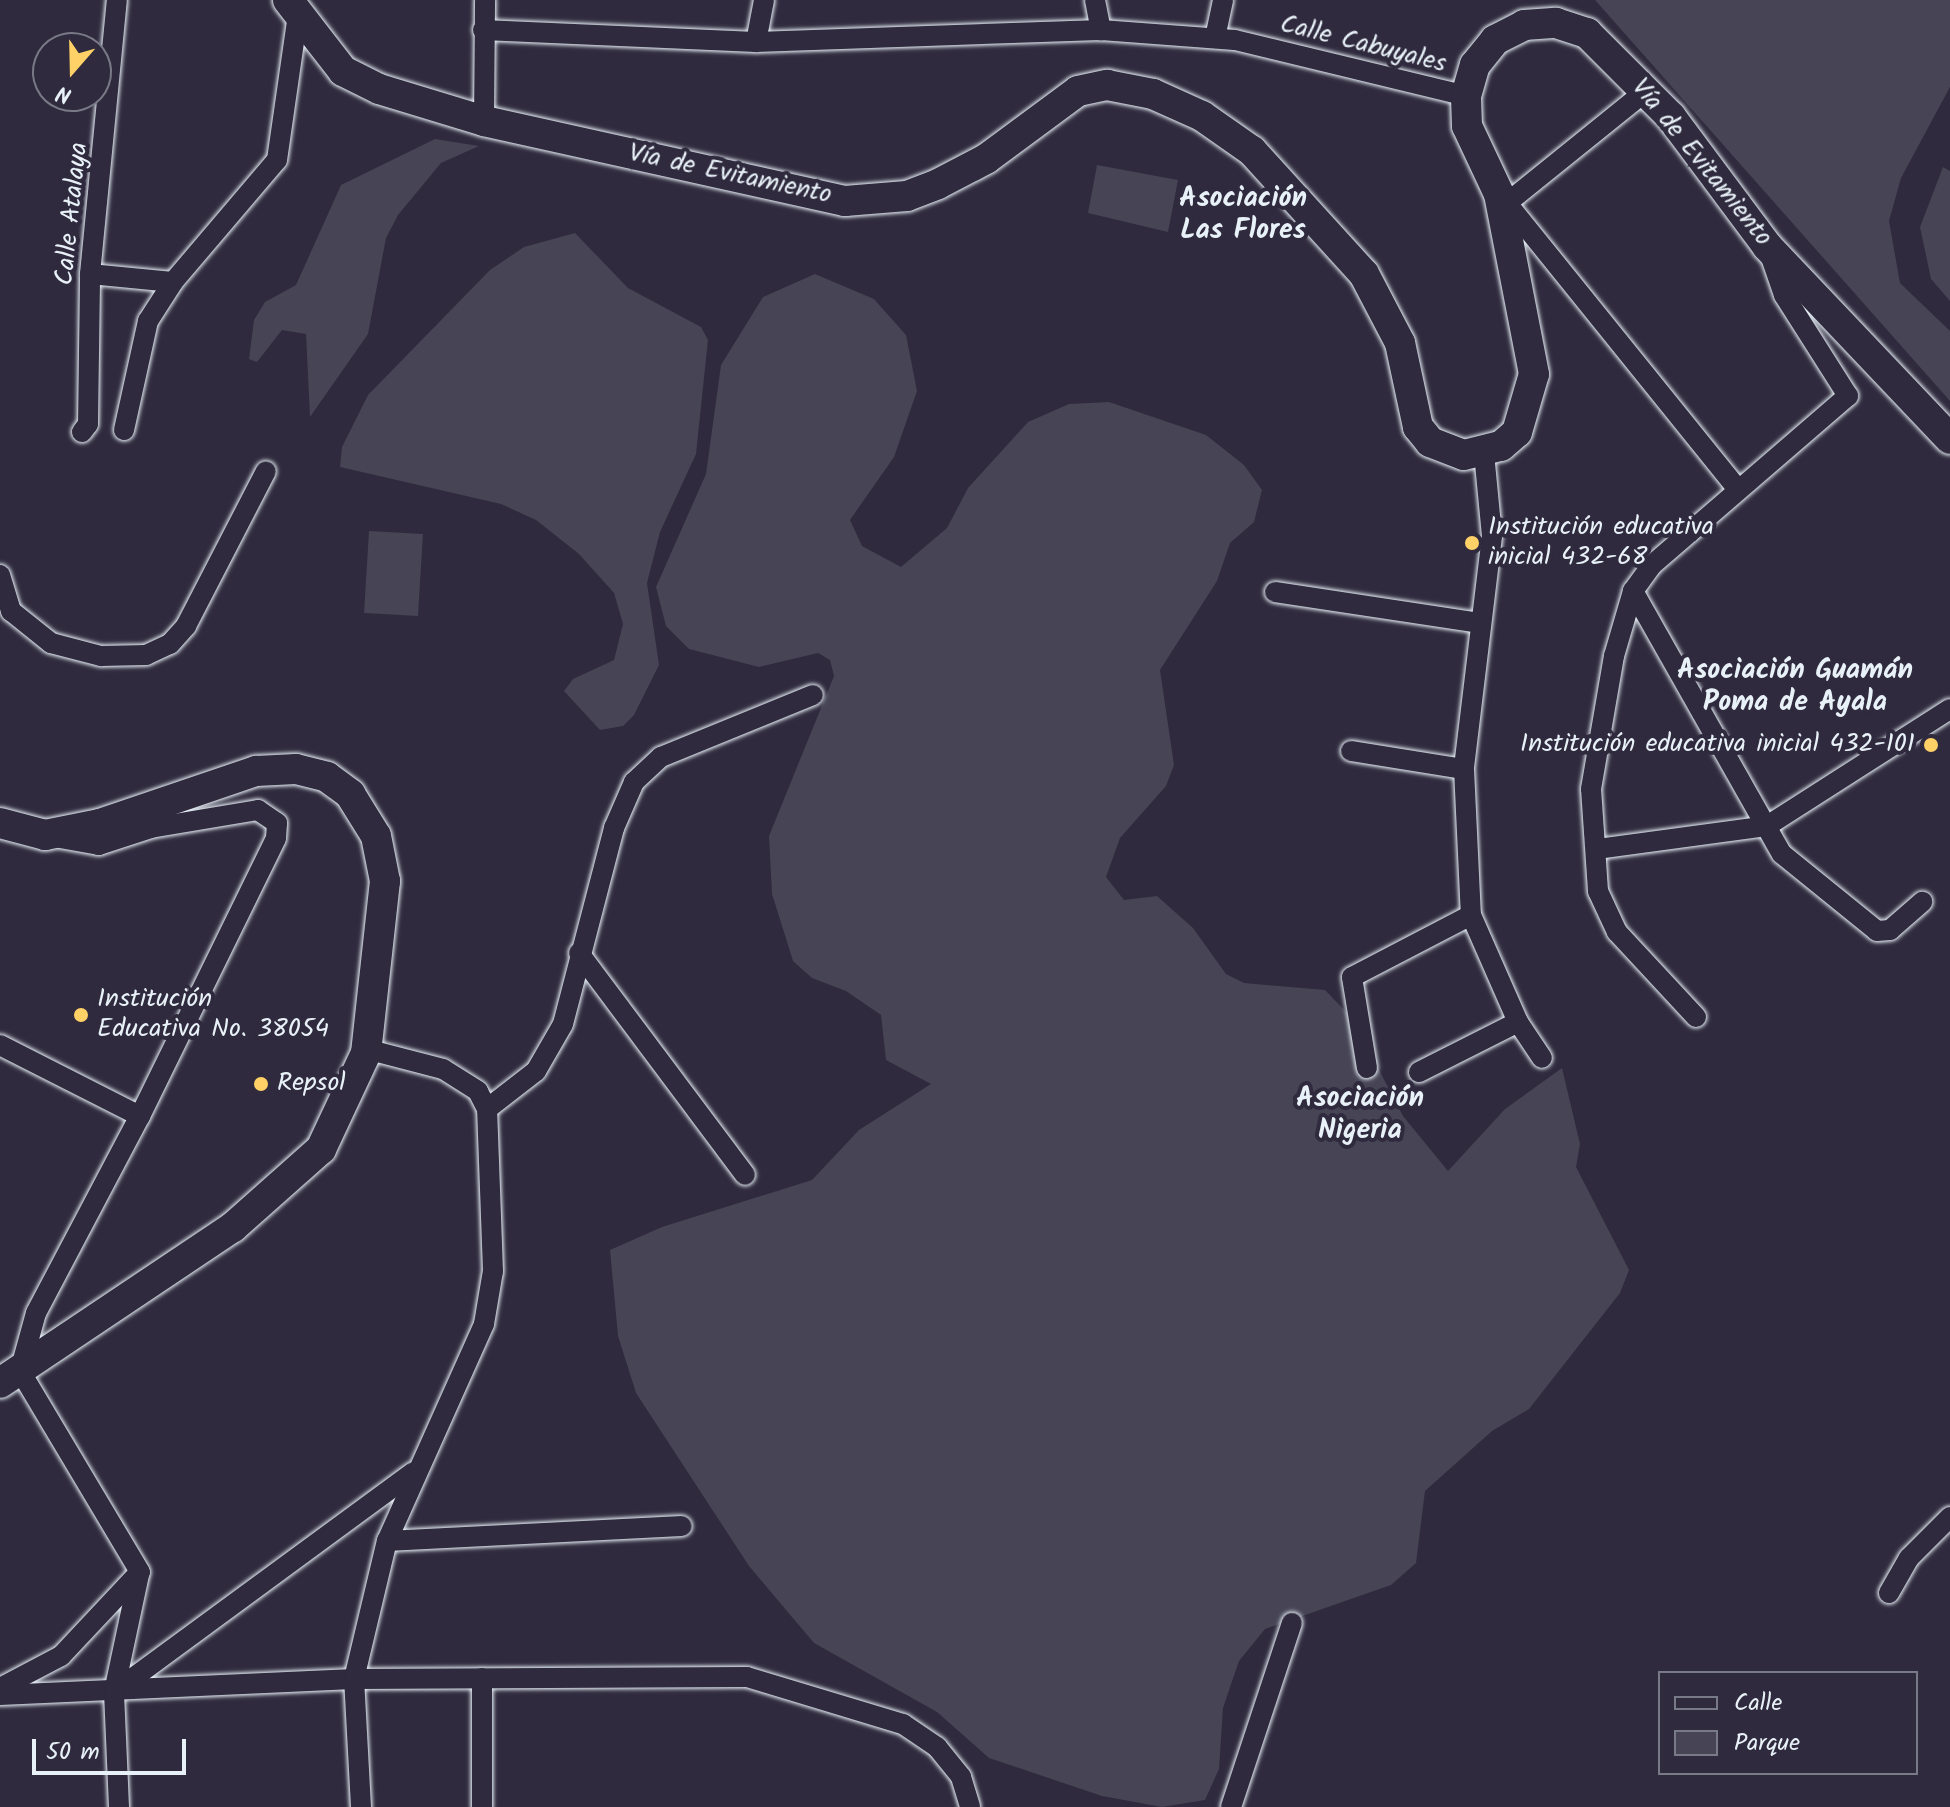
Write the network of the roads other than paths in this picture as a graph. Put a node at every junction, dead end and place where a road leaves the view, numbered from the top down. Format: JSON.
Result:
{"nodes":[{"id":1,"x":117,"y":0,"type":"edge"},
{"id":2,"x":485,"y":0,"type":"edge"},
{"id":3,"x":764,"y":0,"type":"edge"},
{"id":4,"x":1095,"y":0,"type":"edge"},
{"id":5,"x":1223,"y":0,"type":"edge"},
{"id":6,"x":297,"y":4,"type":"edge"},
{"id":7,"x":483,"y":30,"type":"junction"},
{"id":8,"x":1101,"y":30,"type":"junction"},
{"id":9,"x":1215,"y":38,"type":"junction"},
{"id":10,"x":756,"y":42,"type":"junction"},
{"id":11,"x":1646,"y":91,"type":"junction"},
{"id":12,"x":1466,"y":96,"type":"junction"},
{"id":13,"x":484,"y":121,"type":"junction"},
{"id":14,"x":1503,"y":199,"type":"junction"},
{"id":15,"x":1767,"y":246,"type":"junction"},
{"id":16,"x":90,"y":274,"type":"junction"},
{"id":17,"x":173,"y":282,"type":"junction"},
{"id":18,"x":124,"y":430,"type":"dead end"},
{"id":19,"x":82,"y":432,"type":"dead end"},
{"id":20,"x":1950,"y":439,"type":"edge"},
{"id":21,"x":1484,"y":453,"type":"junction"},
{"id":22,"x":266,"y":471,"type":"dead end"},
{"id":23,"x":1738,"y":490,"type":"junction"},
{"id":24,"x":0,"y":575,"type":"edge"},
{"id":25,"x":1633,"y":591,"type":"junction"},
{"id":26,"x":1275,"y":592,"type":"dead end"},
{"id":27,"x":1481,"y":623,"type":"junction"},
{"id":28,"x":813,"y":695,"type":"dead end"},
{"id":29,"x":1950,"y":709,"type":"edge"},
{"id":30,"x":1351,"y":751,"type":"dead end"},
{"id":31,"x":1464,"y":769,"type":"junction"},
{"id":32,"x":148,"y":819,"type":"junction"},
{"id":33,"x":0,"y":823,"type":"edge"},
{"id":34,"x":1767,"y":826,"type":"junction"},
{"id":35,"x":1597,"y":849,"type":"junction"},
{"id":36,"x":1922,"y":902,"type":"dead end"},
{"id":37,"x":1471,"y":915,"type":"junction"},
{"id":38,"x":579,"y":953,"type":"junction"},
{"id":39,"x":1696,"y":1017,"type":"dead end"},
{"id":40,"x":1518,"y":1022,"type":"junction"},
{"id":41,"x":0,"y":1045,"type":"edge"},
{"id":42,"x":366,"y":1049,"type":"junction"},
{"id":43,"x":1542,"y":1058,"type":"dead end"},
{"id":44,"x":1367,"y":1068,"type":"dead end"},
{"id":45,"x":1419,"y":1072,"type":"dead end"},
{"id":46,"x":487,"y":1109,"type":"junction"},
{"id":47,"x":140,"y":1116,"type":"junction"},
{"id":48,"x":745,"y":1175,"type":"dead end"},
{"id":49,"x":36,"y":1313,"type":"junction"},
{"id":50,"x":57,"y":1340,"type":"junction"},
{"id":51,"x":10,"y":1377,"type":"edge"},
{"id":52,"x":413,"y":1472,"type":"junction"},
{"id":53,"x":1950,"y":1517,"type":"edge"},
{"id":54,"x":682,"y":1526,"type":"dead end"},
{"id":55,"x":387,"y":1541,"type":"junction"},
{"id":56,"x":140,"y":1572,"type":"junction"},
{"id":57,"x":1889,"y":1593,"type":"dead end"},
{"id":58,"x":1292,"y":1623,"type":"dead end"},
{"id":59,"x":482,"y":1678,"type":"junction"},
{"id":60,"x":354,"y":1679,"type":"junction"},
{"id":61,"x":0,"y":1688,"type":"edge"},
{"id":62,"x":114,"y":1692,"type":"junction"},
{"id":63,"x":0,"y":1695,"type":"edge"},
{"id":64,"x":119,"y":1807,"type":"edge"},
{"id":65,"x":361,"y":1807,"type":"edge"},
{"id":66,"x":482,"y":1807,"type":"edge"},
{"id":67,"x":970,"y":1807,"type":"edge"},
{"id":68,"x":1231,"y":1807,"type":"edge"}],
"edges":[{"from":1,"to":16,"type":"street","name":"Calle Atalaya"},
{"from":2,"to":7,"type":"street"},
{"from":3,"to":10,"type":"street"},
{"from":4,"to":8,"type":"street"},
{"from":5,"to":9,"type":"street"},
{"from":6,"to":13,"type":"highway","name":"Vía de Evitamiento"},
{"from":6,"to":17,"type":"street"},
{"from":7,"to":10,"type":"street","name":"Calle Cabuyales"},
{"from":7,"to":13,"type":"street"},
{"from":8,"to":9,"type":"street","name":"Calle Cabuyales"},
{"from":8,"to":10,"type":"street","name":"Calle Cabuyales"},
{"from":9,"to":12,"type":"street","name":"Calle Cabuyales"},
{"from":11,"to":12,"type":"highway","name":"Vía de Evitamiento"},
{"from":11,"to":14,"type":"street"},
{"from":11,"to":15,"type":"highway","name":"Vía de Evitamiento"},
{"from":12,"to":14,"type":"highway","name":"Vía de Evitamiento"},
{"from":13,"to":21,"type":"highway","name":"Vía de Evitamiento"},
{"from":14,"to":21,"type":"highway","name":"Vía de Evitamiento"},
{"from":14,"to":23,"type":"street"},
{"from":15,"to":20,"type":"highway","name":"Vía de Evitamiento"},
{"from":15,"to":23,"type":"street"},
{"from":16,"to":17,"type":"street"},
{"from":16,"to":19,"type":"street","name":"Calle Atalaya"},
{"from":17,"to":18,"type":"street"},
{"from":21,"to":27,"type":"street"},
{"from":22,"to":24,"type":"street"},
{"from":23,"to":25,"type":"street"},
{"from":25,"to":34,"type":"street"},
{"from":25,"to":35,"type":"street"},
{"from":26,"to":27,"type":"street"},
{"from":27,"to":31,"type":"street"},
{"from":28,"to":38,"type":"street"},
{"from":29,"to":34,"type":"street"},
{"from":30,"to":31,"type":"street"},
{"from":31,"to":37,"type":"street"},
{"from":32,"to":33,"type":"highway"},
{"from":32,"to":42,"type":"highway"},
{"from":32,"to":47,"type":"street"},
{"from":34,"to":35,"type":"street"},
{"from":34,"to":36,"type":"street"},
{"from":35,"to":39,"type":"street"},
{"from":37,"to":40,"type":"street"},
{"from":37,"to":44,"type":"street"},
{"from":38,"to":46,"type":"street"},
{"from":38,"to":48,"type":"street"},
{"from":40,"to":43,"type":"street"},
{"from":40,"to":45,"type":"street"},
{"from":41,"to":47,"type":"street"},
{"from":42,"to":46,"type":"street"},
{"from":42,"to":50,"type":"highway"},
{"from":46,"to":52,"type":"street"},
{"from":47,"to":49,"type":"street"},
{"from":49,"to":50,"type":"street"},
{"from":49,"to":51,"type":"street"},
{"from":50,"to":51,"type":"highway"},
{"from":51,"to":56,"type":"street"},
{"from":52,"to":55,"type":"street"},
{"from":52,"to":62,"type":"street"},
{"from":53,"to":57,"type":"street"},
{"from":54,"to":55,"type":"street"},
{"from":55,"to":60,"type":"street"},
{"from":56,"to":61,"type":"street"},
{"from":56,"to":62,"type":"street"},
{"from":58,"to":68,"type":"street"},
{"from":59,"to":60,"type":"street"},
{"from":59,"to":66,"type":"street"},
{"from":59,"to":67,"type":"street"},
{"from":60,"to":62,"type":"street"},
{"from":60,"to":65,"type":"street"},
{"from":62,"to":63,"type":"street"},
{"from":62,"to":64,"type":"street"}]}
